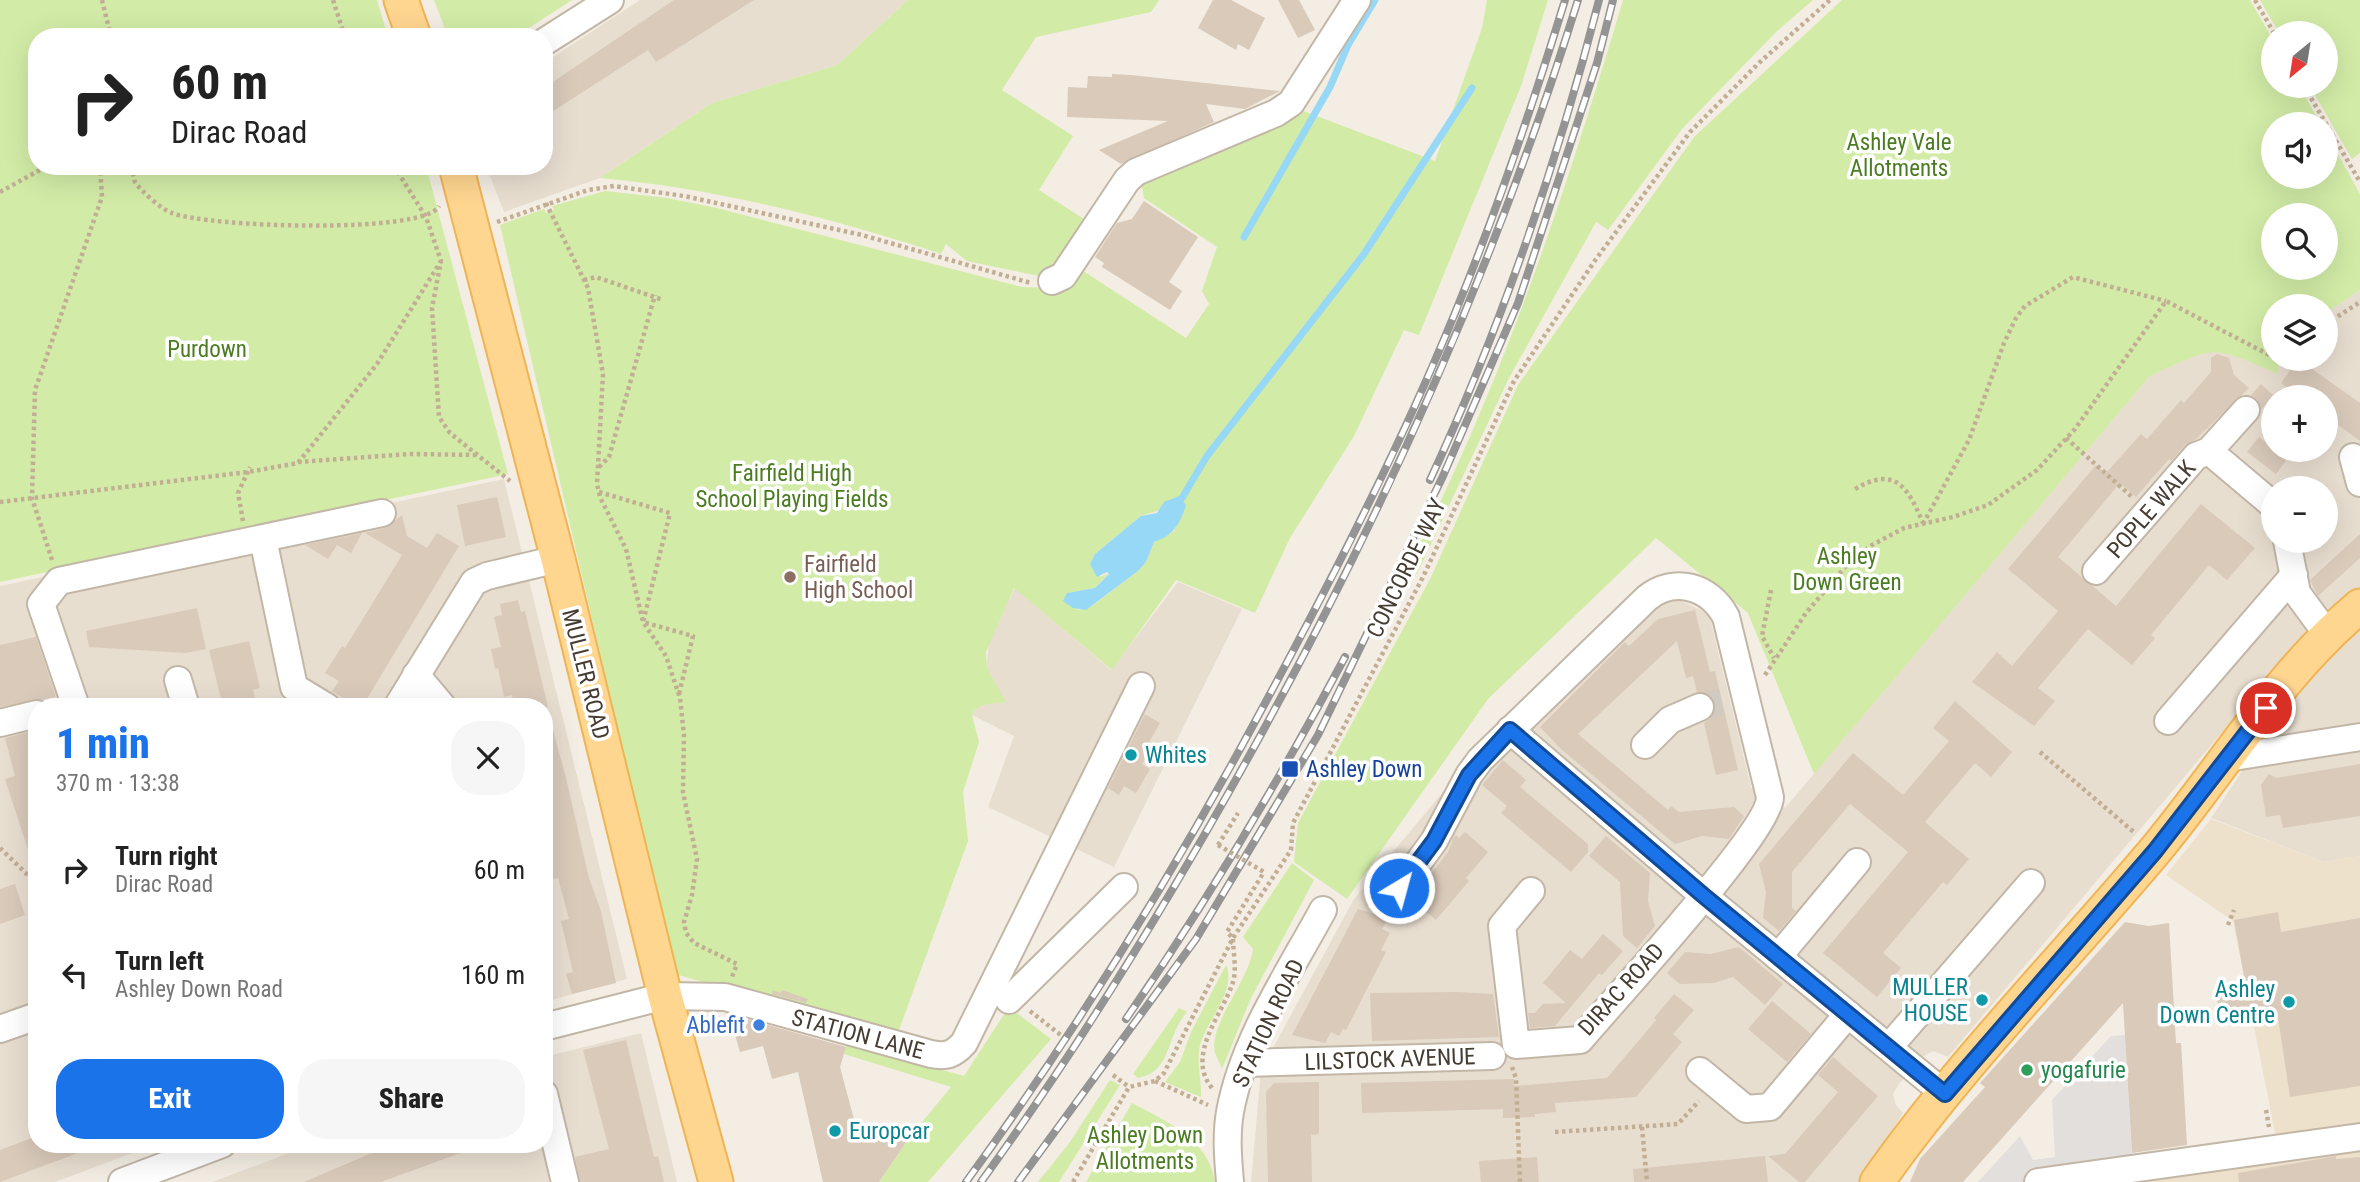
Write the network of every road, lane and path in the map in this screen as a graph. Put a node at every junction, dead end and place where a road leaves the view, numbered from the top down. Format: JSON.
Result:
{"nodes":[{"id":1,"x":102,"y":0,"type":"edge"},
{"id":2,"x":333,"y":0,"type":"edge"},
{"id":3,"x":401,"y":0,"type":"edge"},
{"id":4,"x":610,"y":0,"type":"edge"},
{"id":5,"x":1357,"y":0,"type":"edge"},
{"id":6,"x":1830,"y":0,"type":"edge"},
{"id":7,"x":2255,"y":0,"type":"edge"},
{"id":8,"x":2267,"y":21,"type":"edge"},
{"id":9,"x":109,"y":28,"type":"edge"},
{"id":10,"x":342,"y":28,"type":"edge"},
{"id":11,"x":411,"y":28,"type":"edge"},
{"id":12,"x":553,"y":36,"type":"edge"},
{"id":13,"x":2311,"y":98,"type":"edge"},
{"id":14,"x":30,"y":175,"type":"edge"},
{"id":15,"x":101,"y":175,"type":"edge"},
{"id":16,"x":133,"y":175,"type":"edge"},
{"id":17,"x":400,"y":175,"type":"edge"},
{"id":18,"x":460,"y":179,"type":"edge"},
{"id":19,"x":2360,"y":182,"type":"edge"},
{"id":20,"x":0,"y":191,"type":"edge"},
{"id":21,"x":545,"y":203,"type":"junction"},
{"id":22,"x":426,"y":217,"type":"junction"},
{"id":23,"x":473,"y":231,"type":"junction"},
{"id":24,"x":441,"y":261,"type":"junction"},
{"id":25,"x":584,"y":280,"type":"junction"},
{"id":26,"x":1052,"y":281,"type":"joint"},
{"id":27,"x":655,"y":295,"type":"junction"},
{"id":28,"x":663,"y":300,"type":"dead end"},
{"id":29,"x":2166,"y":301,"type":"junction"},
{"id":30,"x":2360,"y":302,"type":"edge"},
{"id":31,"x":2338,"y":316,"type":"edge"},
{"id":32,"x":2261,"y":351,"type":"edge"},
{"id":33,"x":2246,"y":410,"type":"dead end"},
{"id":34,"x":2066,"y":438,"type":"junction"},
{"id":35,"x":2209,"y":451,"type":"junction"},
{"id":36,"x":478,"y":455,"type":"junction"},
{"id":37,"x":2353,"y":457,"type":"dead end"},
{"id":38,"x":298,"y":463,"type":"junction"},
{"id":39,"x":598,"y":467,"type":"junction"},
{"id":40,"x":249,"y":470,"type":"junction"},
{"id":41,"x":510,"y":481,"type":"dead end"},
{"id":42,"x":2360,"y":483,"type":"edge"},
{"id":43,"x":1855,"y":489,"type":"dead end"},
{"id":44,"x":599,"y":492,"type":"junction"},
{"id":45,"x":2261,"y":495,"type":"edge"},
{"id":46,"x":32,"y":498,"type":"junction"},
{"id":47,"x":0,"y":502,"type":"edge"},
{"id":48,"x":2148,"y":512,"type":"junction"},
{"id":49,"x":382,"y":513,"type":"dead end"},
{"id":50,"x":1923,"y":524,"type":"junction"},
{"id":51,"x":255,"y":541,"type":"junction"},
{"id":52,"x":2289,"y":553,"type":"edge"},
{"id":53,"x":558,"y":559,"type":"junction"},
{"id":54,"x":2096,"y":571,"type":"dead end"},
{"id":55,"x":2294,"y":575,"type":"junction"},
{"id":56,"x":59,"y":581,"type":"junction"},
{"id":57,"x":1771,"y":590,"type":"dead end"},
{"id":58,"x":2360,"y":606,"type":"edge"},
{"id":59,"x":643,"y":622,"type":"junction"},
{"id":60,"x":2327,"y":634,"type":"junction"},
{"id":61,"x":1774,"y":658,"type":"junction"},
{"id":62,"x":416,"y":675,"type":"junction"},
{"id":63,"x":178,"y":680,"type":"dead end"},
{"id":64,"x":1141,"y":686,"type":"dead end"},
{"id":65,"x":678,"y":694,"type":"junction"},
{"id":66,"x":70,"y":698,"type":"edge"},
{"id":67,"x":183,"y":698,"type":"edge"},
{"id":68,"x":312,"y":698,"type":"edge"},
{"id":69,"x":402,"y":698,"type":"edge"},
{"id":70,"x":435,"y":698,"type":"edge"},
{"id":71,"x":1723,"y":702,"type":"junction"},
{"id":72,"x":28,"y":716,"type":"edge"},
{"id":73,"x":2168,"y":721,"type":"dead end"},
{"id":74,"x":0,"y":723,"type":"edge"},
{"id":75,"x":1510,"y":730,"type":"junction"},
{"id":76,"x":2360,"y":737,"type":"edge"},
{"id":77,"x":1645,"y":745,"type":"dead end"},
{"id":78,"x":2040,"y":752,"type":"dead end"},
{"id":79,"x":2227,"y":758,"type":"junction"},
{"id":80,"x":1238,"y":813,"type":"dead end"},
{"id":81,"x":2115,"y":815,"type":"dead end"},
{"id":82,"x":0,"y":848,"type":"edge"},
{"id":83,"x":1857,"y":862,"type":"dead end"},
{"id":84,"x":28,"y":875,"type":"edge"},
{"id":85,"x":2031,"y":883,"type":"dead end"},
{"id":86,"x":1124,"y":887,"type":"dead end"},
{"id":87,"x":1399,"y":888,"type":"dead end"},
{"id":88,"x":1531,"y":891,"type":"dead end"},
{"id":89,"x":1704,"y":896,"type":"junction"},
{"id":90,"x":1323,"y":910,"type":"dead end"},
{"id":91,"x":2234,"y":910,"type":"dead end"},
{"id":92,"x":2228,"y":925,"type":"dead end"},
{"id":93,"x":1233,"y":938,"type":"junction"},
{"id":94,"x":1778,"y":957,"type":"junction"},
{"id":95,"x":665,"y":996,"type":"junction"},
{"id":96,"x":725,"y":997,"type":"junction"},
{"id":97,"x":1009,"y":1000,"type":"dead end"},
{"id":98,"x":1848,"y":1014,"type":"junction"},
{"id":99,"x":28,"y":1019,"type":"edge"},
{"id":100,"x":553,"y":1025,"type":"edge"},
{"id":101,"x":0,"y":1029,"type":"edge"},
{"id":102,"x":1889,"y":1047,"type":"junction"},
{"id":103,"x":1502,"y":1061,"type":"joint"},
{"id":104,"x":1245,"y":1063,"type":"junction"},
{"id":105,"x":1700,"y":1071,"type":"dead end"},
{"id":106,"x":1113,"y":1075,"type":"dead end"},
{"id":107,"x":1155,"y":1081,"type":"junction"},
{"id":108,"x":1129,"y":1087,"type":"junction"},
{"id":109,"x":1945,"y":1094,"type":"junction"},
{"id":110,"x":1196,"y":1100,"type":"dead end"},
{"id":111,"x":1699,"y":1101,"type":"dead end"},
{"id":112,"x":1232,"y":1105,"type":"junction"},
{"id":113,"x":1642,"y":1126,"type":"junction"},
{"id":114,"x":553,"y":1132,"type":"edge"},
{"id":115,"x":1555,"y":1132,"type":"dead end"},
{"id":116,"x":2360,"y":1137,"type":"edge"},
{"id":117,"x":198,"y":1153,"type":"edge"},
{"id":118,"x":122,"y":1182,"type":"edge"},
{"id":119,"x":565,"y":1182,"type":"edge"},
{"id":120,"x":716,"y":1182,"type":"edge"},
{"id":121,"x":1073,"y":1182,"type":"edge"},
{"id":122,"x":1230,"y":1182,"type":"edge"},
{"id":123,"x":1520,"y":1182,"type":"edge"},
{"id":124,"x":1647,"y":1182,"type":"edge"},
{"id":125,"x":1877,"y":1182,"type":"edge"},
{"id":126,"x":2038,"y":1182,"type":"edge"}],
"edges":[{"from":1,"to":9,"type":"path"},
{"from":2,"to":10,"type":"path"},
{"from":3,"to":11,"type":"main road"},
{"from":4,"to":12,"type":"street"},
{"from":5,"to":26,"type":"street"},
{"from":6,"to":93,"type":"path","name":"CONCORDE WAY"},
{"from":7,"to":8,"type":"path"},
{"from":13,"to":19,"type":"path"},
{"from":14,"to":20,"type":"path"},
{"from":15,"to":46,"type":"path"},
{"from":16,"to":22,"type":"path"},
{"from":17,"to":22,"type":"path"},
{"from":18,"to":22,"type":"path"},
{"from":18,"to":23,"type":"main road","name":"MULLER ROAD"},
{"from":21,"to":23,"type":"path"},
{"from":21,"to":25,"type":"path"},
{"from":21,"to":26,"type":"path"},
{"from":22,"to":24,"type":"path"},
{"from":23,"to":53,"type":"main road","name":"MULLER ROAD"},
{"from":24,"to":36,"type":"path"},
{"from":24,"to":38,"type":"path"},
{"from":25,"to":27,"type":"path"},
{"from":25,"to":39,"type":"path"},
{"from":27,"to":28,"type":"path"},
{"from":27,"to":39,"type":"path"},
{"from":29,"to":32,"type":"path"},
{"from":29,"to":34,"type":"path"},
{"from":29,"to":50,"type":"path"},
{"from":30,"to":31,"type":"path"},
{"from":33,"to":35,"type":"street","name":"POPLE WALK"},
{"from":34,"to":48,"type":"path"},
{"from":34,"to":50,"type":"path"},
{"from":35,"to":45,"type":"street","name":"POPLE WALK"},
{"from":35,"to":48,"type":"street","name":"POPLE WALK"},
{"from":36,"to":38,"type":"path"},
{"from":36,"to":41,"type":"path"},
{"from":37,"to":42,"type":"street"},
{"from":38,"to":40,"type":"path"},
{"from":39,"to":44,"type":"path"},
{"from":40,"to":46,"type":"path"},
{"from":40,"to":51,"type":"path"},
{"from":43,"to":50,"type":"path"},
{"from":44,"to":59,"type":"path"},
{"from":44,"to":59,"type":"path"},
{"from":46,"to":47,"type":"path"},
{"from":46,"to":56,"type":"path"},
{"from":48,"to":54,"type":"street","name":"POPLE WALK"},
{"from":49,"to":51,"type":"street"},
{"from":50,"to":61,"type":"path"},
{"from":51,"to":56,"type":"street"},
{"from":51,"to":68,"type":"street"},
{"from":52,"to":55,"type":"street"},
{"from":53,"to":62,"type":"street"},
{"from":53,"to":95,"type":"main road","name":"MULLER ROAD"},
{"from":55,"to":60,"type":"street"},
{"from":55,"to":73,"type":"street"},
{"from":56,"to":66,"type":"street"},
{"from":57,"to":61,"type":"path"},
{"from":58,"to":60,"type":"main road"},
{"from":59,"to":65,"type":"path"},
{"from":59,"to":65,"type":"path"},
{"from":60,"to":79,"type":"main road"},
{"from":61,"to":71,"type":"path"},
{"from":62,"to":69,"type":"street"},
{"from":62,"to":70,"type":"street"},
{"from":63,"to":67,"type":"street"},
{"from":64,"to":96,"type":"street","name":"STATION LANE"},
{"from":65,"to":96,"type":"path"},
{"from":71,"to":75,"type":"street","name":"DIRAC ROAD"},
{"from":71,"to":77,"type":"street"},
{"from":71,"to":89,"type":"street","name":"DIRAC ROAD"},
{"from":72,"to":74,"type":"street"},
{"from":75,"to":87,"type":"street","name":"DIRAC ROAD"},
{"from":75,"to":89,"type":"street"},
{"from":76,"to":79,"type":"street"},
{"from":78,"to":81,"type":"path"},
{"from":79,"to":109,"type":"main road"},
{"from":80,"to":93,"type":"path","bridge":true},
{"from":82,"to":84,"type":"path"},
{"from":83,"to":94,"type":"street"},
{"from":85,"to":102,"type":"street"},
{"from":86,"to":97,"type":"street"},
{"from":88,"to":89,"type":"street","name":"DIRAC ROAD"},
{"from":89,"to":94,"type":"street"},
{"from":90,"to":104,"type":"street","name":"STATION ROAD"},
{"from":91,"to":92,"type":"path"},
{"from":93,"to":107,"type":"path","name":"CONCORDE WAY"},
{"from":93,"to":112,"type":"path"},
{"from":94,"to":98,"type":"street"},
{"from":95,"to":96,"type":"street","name":"STATION LANE"},
{"from":95,"to":100,"type":"street","name":"STATION LANE"},
{"from":95,"to":120,"type":"main road","name":"MULLER ROAD"},
{"from":98,"to":102,"type":"street"},
{"from":98,"to":105,"type":"street"},
{"from":99,"to":101,"type":"street"},
{"from":102,"to":109,"type":"street"},
{"from":103,"to":104,"type":"street","name":"LILSTOCK AVENUE"},
{"from":103,"to":123,"type":"path"},
{"from":104,"to":112,"type":"street","name":"STATION ROAD"},
{"from":106,"to":108,"type":"path"},
{"from":107,"to":108,"type":"path"},
{"from":107,"to":110,"type":"path"},
{"from":108,"to":121,"type":"path"},
{"from":109,"to":125,"type":"main road"},
{"from":111,"to":113,"type":"path"},
{"from":112,"to":122,"type":"street","name":"STATION ROAD"},
{"from":113,"to":115,"type":"path"},
{"from":113,"to":124,"type":"path"},
{"from":114,"to":119,"type":"street"},
{"from":116,"to":126,"type":"street"},
{"from":117,"to":118,"type":"street"}]}
